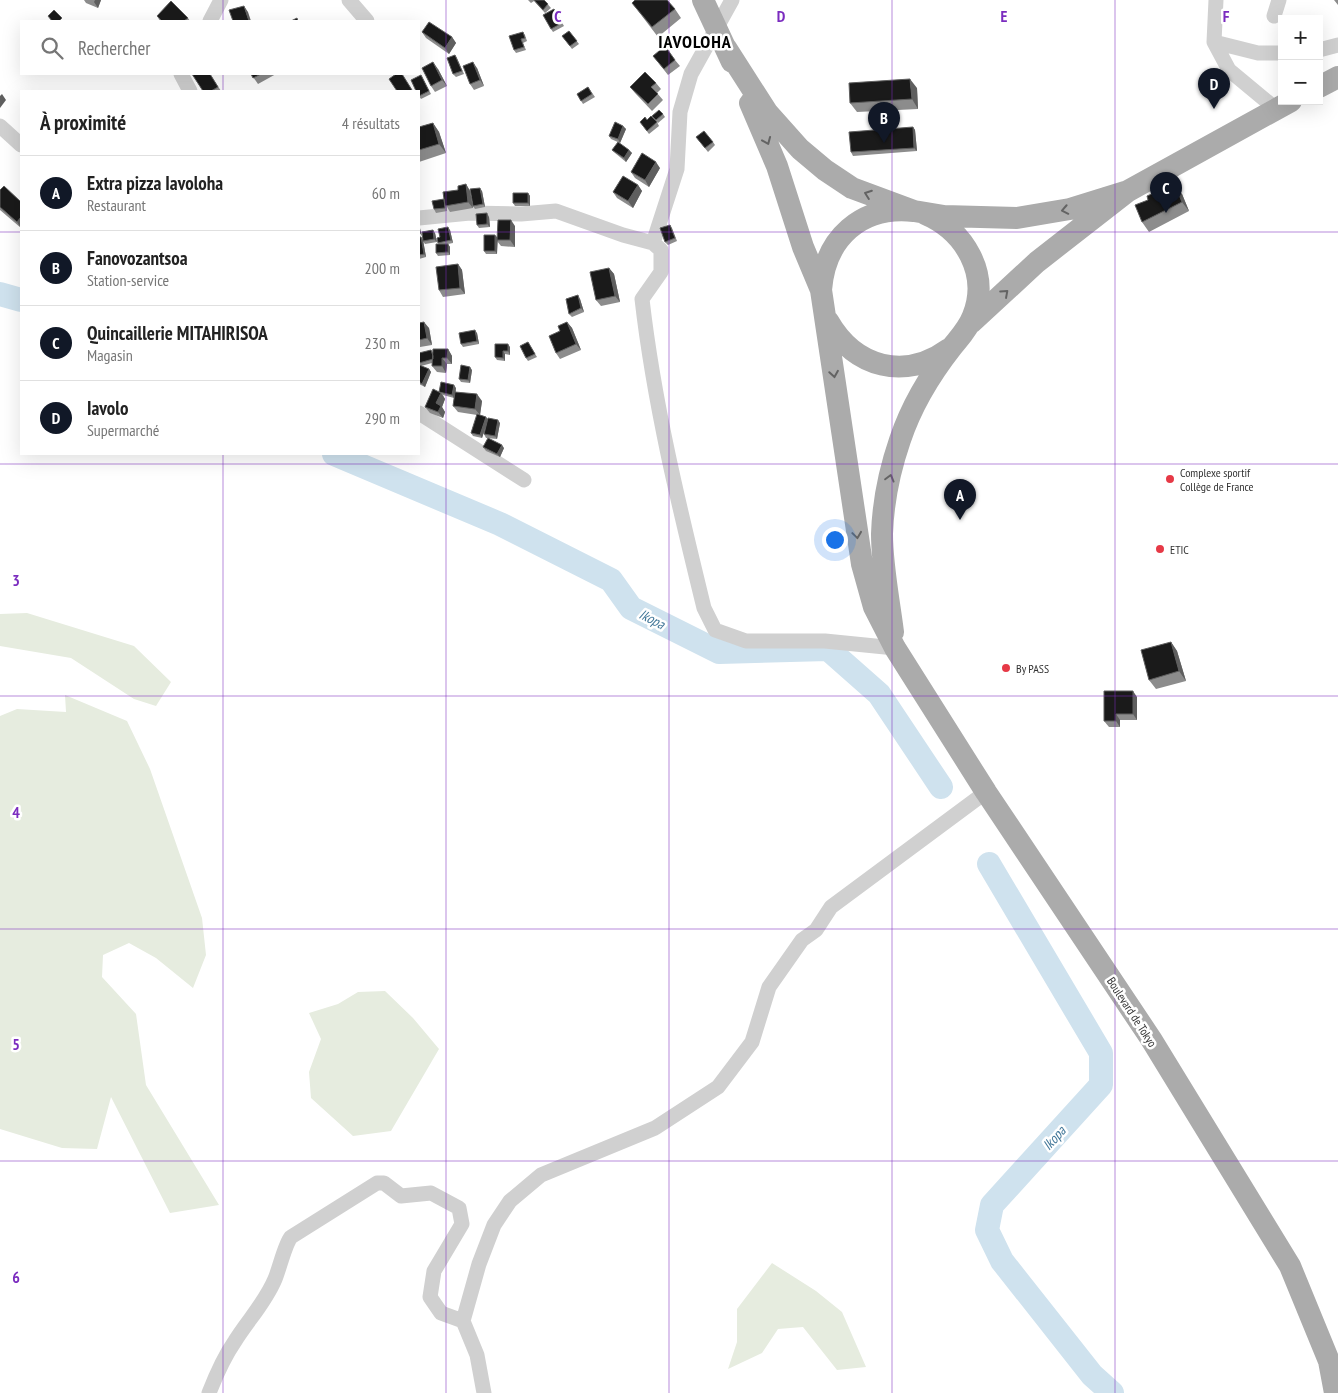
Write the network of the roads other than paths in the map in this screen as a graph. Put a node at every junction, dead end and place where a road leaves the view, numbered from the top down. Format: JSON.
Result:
{"nodes":[{"id":1,"x":221,"y":0,"type":"edge"},
{"id":2,"x":349,"y":0,"type":"edge"},
{"id":3,"x":703,"y":0,"type":"edge"},
{"id":4,"x":732,"y":0,"type":"edge"},
{"id":5,"x":1216,"y":0,"type":"edge"},
{"id":6,"x":1279,"y":0,"type":"edge"},
{"id":7,"x":1274,"y":16,"type":"dead end"},
{"id":8,"x":211,"y":20,"type":"edge"},
{"id":9,"x":366,"y":20,"type":"edge"},
{"id":10,"x":721,"y":38,"type":"junction"},
{"id":11,"x":1214,"y":42,"type":"junction"},
{"id":12,"x":1338,"y":45,"type":"edge"},
{"id":13,"x":1323,"y":49,"type":"edge"},
{"id":14,"x":1278,"y":53,"type":"edge"},
{"id":15,"x":181,"y":75,"type":"edge"},
{"id":16,"x":1338,"y":78,"type":"edge"},
{"id":17,"x":1323,"y":85,"type":"edge"},
{"id":18,"x":188,"y":90,"type":"edge"},
{"id":19,"x":1278,"y":102,"type":"edge"},
{"id":20,"x":1283,"y":105,"type":"edge"},
{"id":21,"x":0,"y":126,"type":"edge"},
{"id":22,"x":20,"y":144,"type":"edge"},
{"id":23,"x":1128,"y":192,"type":"junction"},
{"id":24,"x":920,"y":212,"type":"junction"},
{"id":25,"x":420,"y":218,"type":"edge"},
{"id":26,"x":653,"y":243,"type":"junction"},
{"id":27,"x":822,"y":300,"type":"junction"},
{"id":28,"x":968,"y":325,"type":"junction"},
{"id":29,"x":952,"y":347,"type":"junction"},
{"id":30,"x":420,"y":413,"type":"edge"},
{"id":31,"x":524,"y":480,"type":"dead end"},
{"id":32,"x":895,"y":648,"type":"junction"},
{"id":33,"x":986,"y":792,"type":"junction"},
{"id":34,"x":463,"y":1320,"type":"junction"},
{"id":35,"x":209,"y":1393,"type":"edge"},
{"id":36,"x":484,"y":1393,"type":"edge"},
{"id":37,"x":1335,"y":1393,"type":"edge"}],
"edges":[{"from":1,"to":8,"type":"street"},
{"from":2,"to":9,"type":"street"},
{"from":3,"to":10,"type":"main road"},
{"from":4,"to":10,"type":"street"},
{"from":5,"to":11,"type":"street"},
{"from":6,"to":7,"type":"street"},
{"from":24,"to":10,"type":"main road","one_way":true},
{"from":10,"to":26,"type":"street"},
{"from":10,"to":27,"type":"main road","one_way":true},
{"from":11,"to":14,"type":"street"},
{"from":11,"to":19,"type":"street"},
{"from":12,"to":13,"type":"street"},
{"from":15,"to":18,"type":"street"},
{"from":16,"to":17,"type":"main road"},
{"from":20,"to":23,"type":"main road"},
{"from":21,"to":22,"type":"street"},
{"from":23,"to":24,"type":"main road","one_way":true},
{"from":28,"to":23,"type":"main road","one_way":true},
{"from":24,"to":27,"type":"main road"},
{"from":24,"to":28,"type":"main road"},
{"from":25,"to":26,"type":"street"},
{"from":26,"to":32,"type":"street"},
{"from":27,"to":29,"type":"main road"},
{"from":27,"to":32,"type":"main road","name":"Boulevard de Tokyo","one_way":true},
{"from":28,"to":29,"type":"main road"},
{"from":32,"to":29,"type":"main road","one_way":true},
{"from":30,"to":31,"type":"street"},
{"from":32,"to":33,"type":"main road","name":"Boulevard de Tokyo"},
{"from":33,"to":34,"type":"street"},
{"from":33,"to":37,"type":"main road","name":"Boulevard de Tokyo"},
{"from":34,"to":35,"type":"street"},
{"from":34,"to":36,"type":"street"}]}
